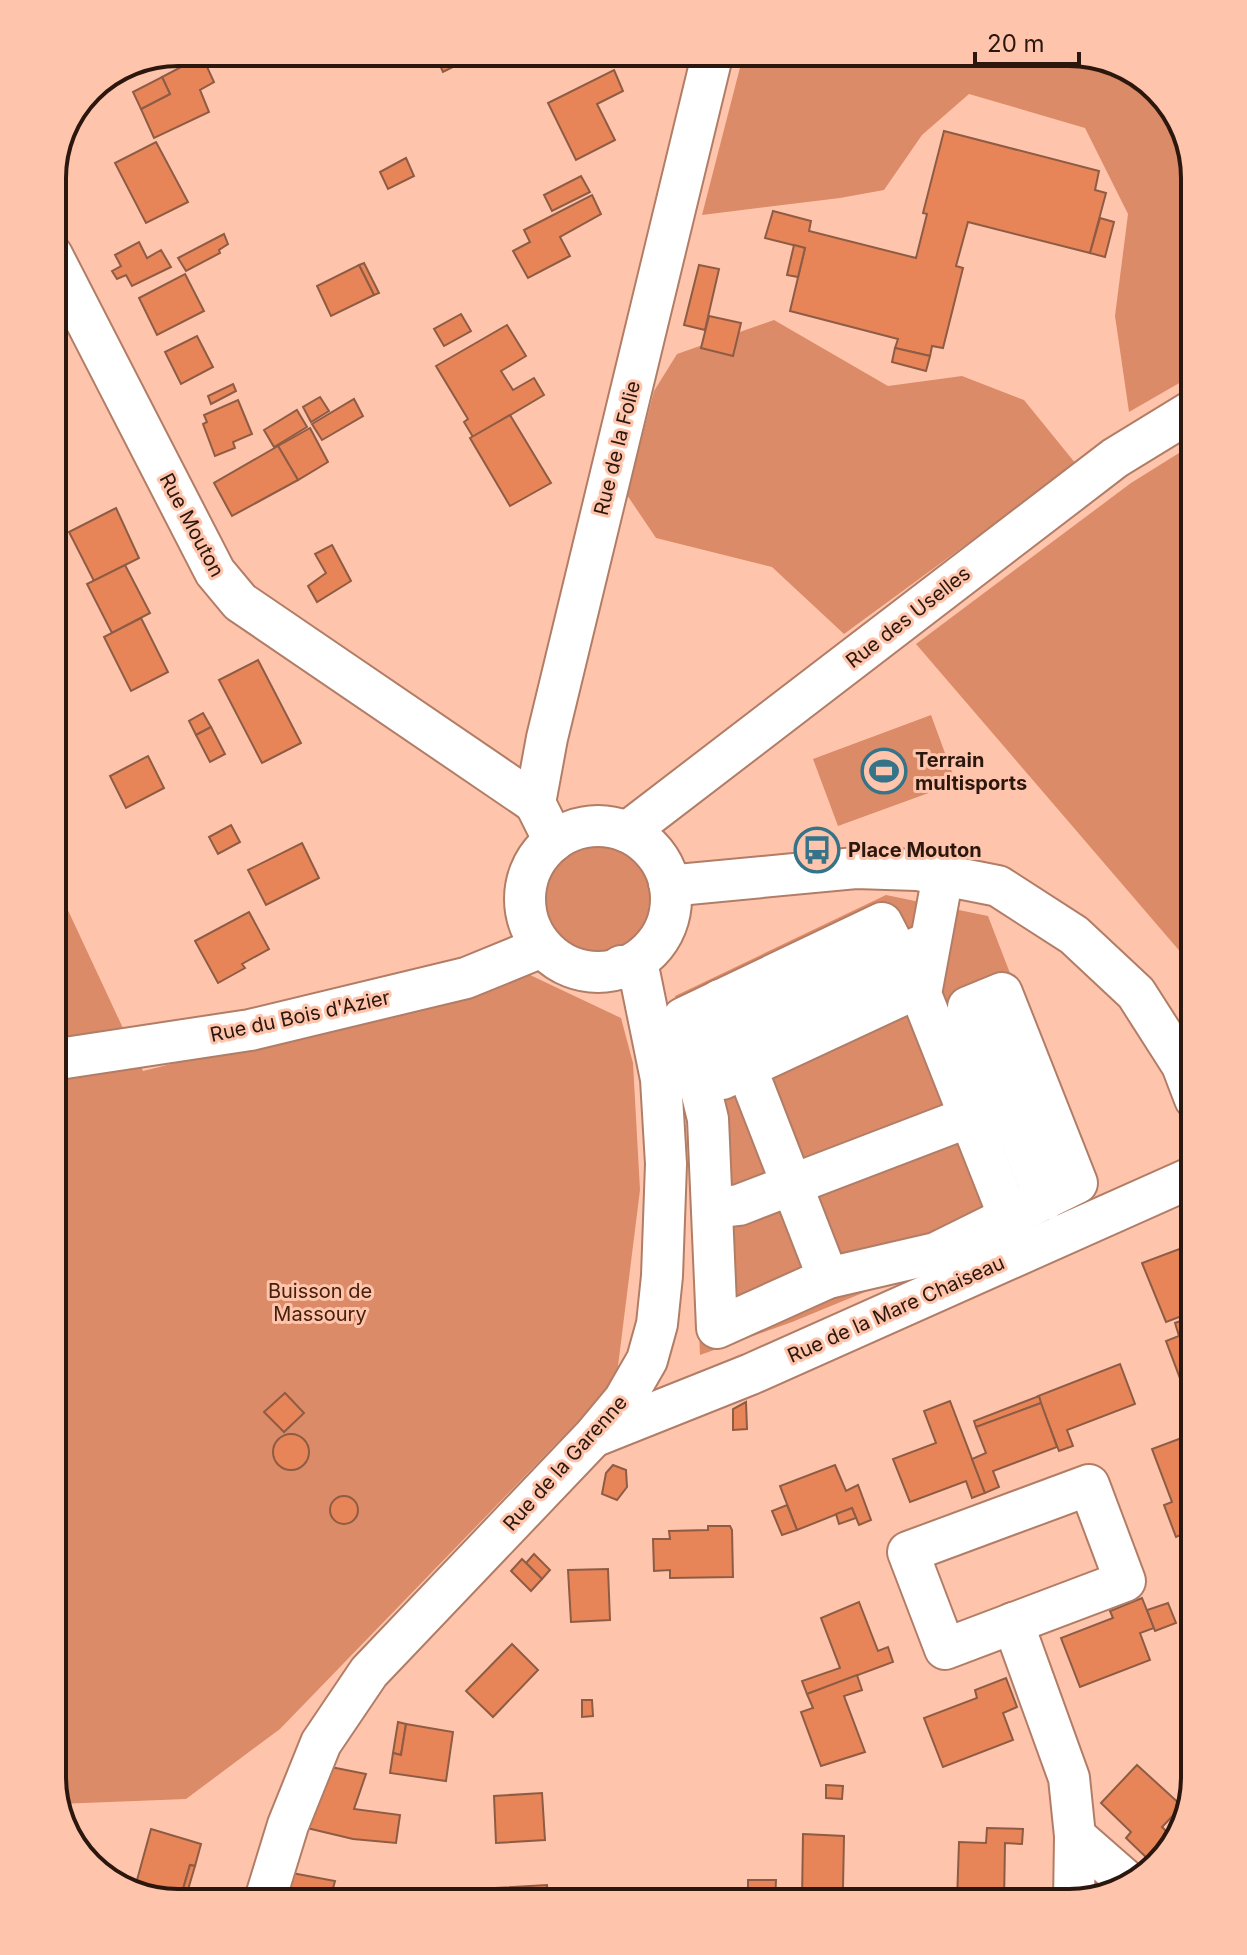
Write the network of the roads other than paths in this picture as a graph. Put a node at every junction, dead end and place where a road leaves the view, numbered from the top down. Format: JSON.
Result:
{"nodes":[{"id":1,"x":710,"y":66,"type":"edge"},
{"id":2,"x":66,"y":282,"type":"edge"},
{"id":3,"x":1181,"y":418,"type":"edge"},
{"id":4,"x":535,"y":803,"type":"junction"},
{"id":5,"x":627,"y":832,"type":"junction"},
{"id":6,"x":554,"y":841,"type":"junction"},
{"id":7,"x":943,"y":875,"type":"junction"},
{"id":8,"x":669,"y":883,"type":"junction"},
{"id":9,"x":542,"y":947,"type":"junction"},
{"id":10,"x":917,"y":961,"type":"junction"},
{"id":11,"x":621,"y":966,"type":"junction"},
{"id":12,"x":831,"y":988,"type":"junction"},
{"id":13,"x":952,"y":1020,"type":"junction"},
{"id":14,"x":733,"y":1034,"type":"junction"},
{"id":15,"x":66,"y":1058,"type":"edge"},
{"id":16,"x":1181,"y":1063,"type":"edge"},
{"id":17,"x":696,"y":1071,"type":"junction"},
{"id":18,"x":1023,"y":1096,"type":"junction"},
{"id":19,"x":969,"y":1116,"type":"junction"},
{"id":20,"x":1181,"y":1182,"type":"edge"},
{"id":21,"x":792,"y":1184,"type":"junction"},
{"id":22,"x":713,"y":1208,"type":"junction"},
{"id":23,"x":1009,"y":1217,"type":"junction"},
{"id":24,"x":828,"y":1278,"type":"junction"},
{"id":25,"x":647,"y":1360,"type":"junction"},
{"id":26,"x":751,"y":1374,"type":"junction"},
{"id":27,"x":594,"y":1436,"type":"junction"},
{"id":28,"x":1013,"y":1623,"type":"junction"},
{"id":29,"x":1075,"y":1836,"type":"junction"},
{"id":30,"x":1121,"y":1876,"type":"edge"},
{"id":31,"x":268,"y":1889,"type":"edge"},
{"id":32,"x":1074,"y":1889,"type":"edge"}],
"edges":[{"from":1,"to":4,"type":"street","name":"Rue de la Folie"},
{"from":2,"to":4,"type":"street","name":"Rue Mouton"},
{"from":3,"to":5,"type":"street","name":"Rue des Uselles"},
{"from":4,"to":6,"type":"street"},
{"from":5,"to":6,"type":"street"},
{"from":5,"to":8,"type":"street"},
{"from":6,"to":9,"type":"street"},
{"from":7,"to":8,"type":"street"},
{"from":7,"to":10,"type":"street"},
{"from":7,"to":16,"type":"street"},
{"from":8,"to":11,"type":"street"},
{"from":9,"to":11,"type":"street"},
{"from":9,"to":15,"type":"street","name":"Rue du Bois d'Azier"},
{"from":10,"to":12,"type":"street"},
{"from":10,"to":12,"type":"street"},
{"from":10,"to":13,"type":"street"},
{"from":11,"to":25,"type":"street","name":"Rue de la Garenne"},
{"from":12,"to":14,"type":"street"},
{"from":12,"to":14,"type":"street"},
{"from":13,"to":18,"type":"street"},
{"from":13,"to":19,"type":"street"},
{"from":14,"to":17,"type":"street"},
{"from":14,"to":17,"type":"street"},
{"from":14,"to":21,"type":"street"},
{"from":17,"to":22,"type":"street"},
{"from":18,"to":19,"type":"street"},
{"from":18,"to":23,"type":"street"},
{"from":19,"to":21,"type":"street"},
{"from":19,"to":23,"type":"street"},
{"from":20,"to":26,"type":"street","name":"Rue de la Mare Chaiseau"},
{"from":21,"to":22,"type":"street"},
{"from":21,"to":24,"type":"street"},
{"from":22,"to":24,"type":"street"},
{"from":23,"to":24,"type":"street"},
{"from":25,"to":26,"type":"street"},
{"from":25,"to":27,"type":"street","name":"Rue de la Garenne"},
{"from":26,"to":27,"type":"street","name":"Rue de la Mare Chaiseau"},
{"from":27,"to":31,"type":"street","name":"Rue de la Garenne"},
{"from":28,"to":28,"type":"street"},
{"from":28,"to":29,"type":"street"},
{"from":29,"to":30,"type":"street"},
{"from":29,"to":32,"type":"street"}]}
